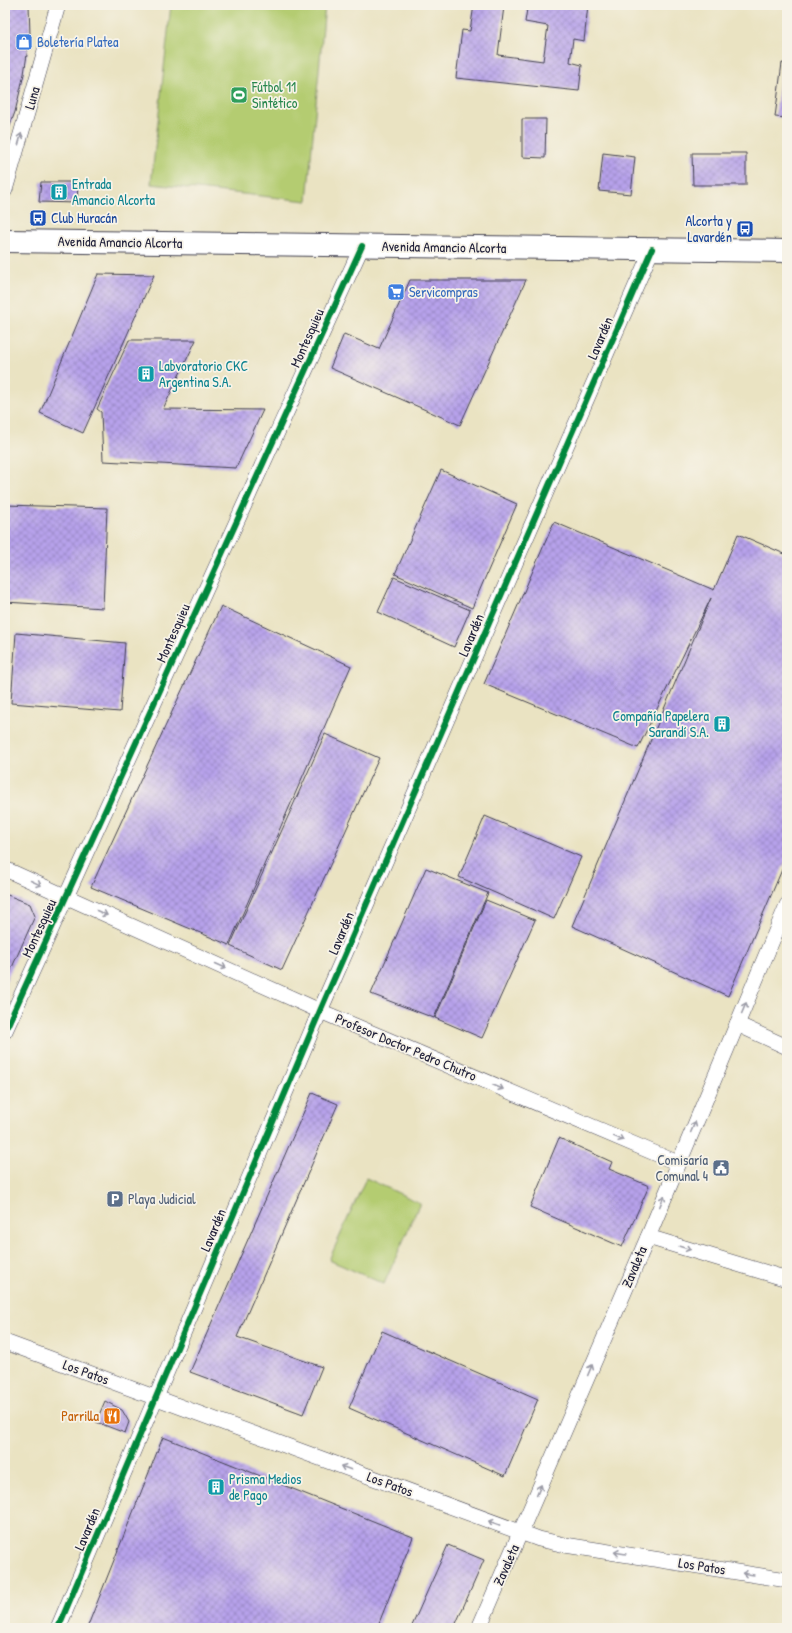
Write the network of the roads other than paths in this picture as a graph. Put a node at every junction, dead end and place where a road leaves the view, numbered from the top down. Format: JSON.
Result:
{"nodes":[{"id":1,"x":58,"y":5,"type":"edge"},
{"id":2,"x":5,"y":190,"type":"edge"},
{"id":3,"x":5,"y":241,"type":"edge"},
{"id":4,"x":362,"y":246,"type":"junction"},
{"id":5,"x":652,"y":249,"type":"junction"},
{"id":6,"x":787,"y":251,"type":"edge"},
{"id":7,"x":5,"y":869,"type":"edge"},
{"id":8,"x":67,"y":897,"type":"junction"},
{"id":9,"x":787,"y":905,"type":"edge"},
{"id":10,"x":320,"y":1011,"type":"junction"},
{"id":11,"x":737,"y":1024,"type":"junction"},
{"id":12,"x":5,"y":1031,"type":"edge"},
{"id":13,"x":787,"y":1047,"type":"edge"},
{"id":14,"x":678,"y":1163,"type":"junction"},
{"id":15,"x":648,"y":1237,"type":"junction"},
{"id":16,"x":787,"y":1279,"type":"edge"},
{"id":17,"x":5,"y":1342,"type":"edge"},
{"id":18,"x":155,"y":1397,"type":"junction"},
{"id":19,"x":520,"y":1533,"type":"junction"},
{"id":20,"x":787,"y":1580,"type":"edge"},
{"id":21,"x":58,"y":1628,"type":"edge"},
{"id":22,"x":479,"y":1628,"type":"edge"}],
"edges":[{"from":2,"to":1,"type":"street","name":"Luna","one_way":true},
{"from":3,"to":4,"type":"main road","name":"Avenida Amancio Alcorta"},
{"from":4,"to":5,"type":"main road","name":"Avenida Amancio Alcorta"},
{"from":4,"to":8,"type":"street","name":"Montesquieu"},
{"from":5,"to":6,"type":"main road","name":"Avenida Amancio Alcorta"},
{"from":5,"to":10,"type":"street","name":"Lavardén"},
{"from":7,"to":8,"type":"street","name":"Profesor Doctor Pedro Chutro","one_way":true},
{"from":8,"to":10,"type":"street","name":"Profesor Doctor Pedro Chutro","one_way":true},
{"from":8,"to":12,"type":"street","name":"Montesquieu"},
{"from":11,"to":9,"type":"street","name":"Zavaleta","one_way":true},
{"from":10,"to":14,"type":"street","name":"Profesor Doctor Pedro Chutro","one_way":true},
{"from":10,"to":18,"type":"street","name":"Lavardén"},
{"from":11,"to":13,"type":"street"},
{"from":14,"to":11,"type":"street","name":"Zavaleta","one_way":true},
{"from":15,"to":14,"type":"street","name":"Zavaleta","one_way":true},
{"from":15,"to":16,"type":"street","one_way":true},
{"from":19,"to":15,"type":"street","name":"Zavaleta","one_way":true},
{"from":17,"to":18,"type":"street","name":"Los Patos"},
{"from":19,"to":18,"type":"street","name":"Los Patos","one_way":true},
{"from":18,"to":21,"type":"street","name":"Lavardén"},
{"from":20,"to":19,"type":"street","name":"Los Patos","one_way":true},
{"from":19,"to":22,"type":"street","name":"Zavaleta"}]}
